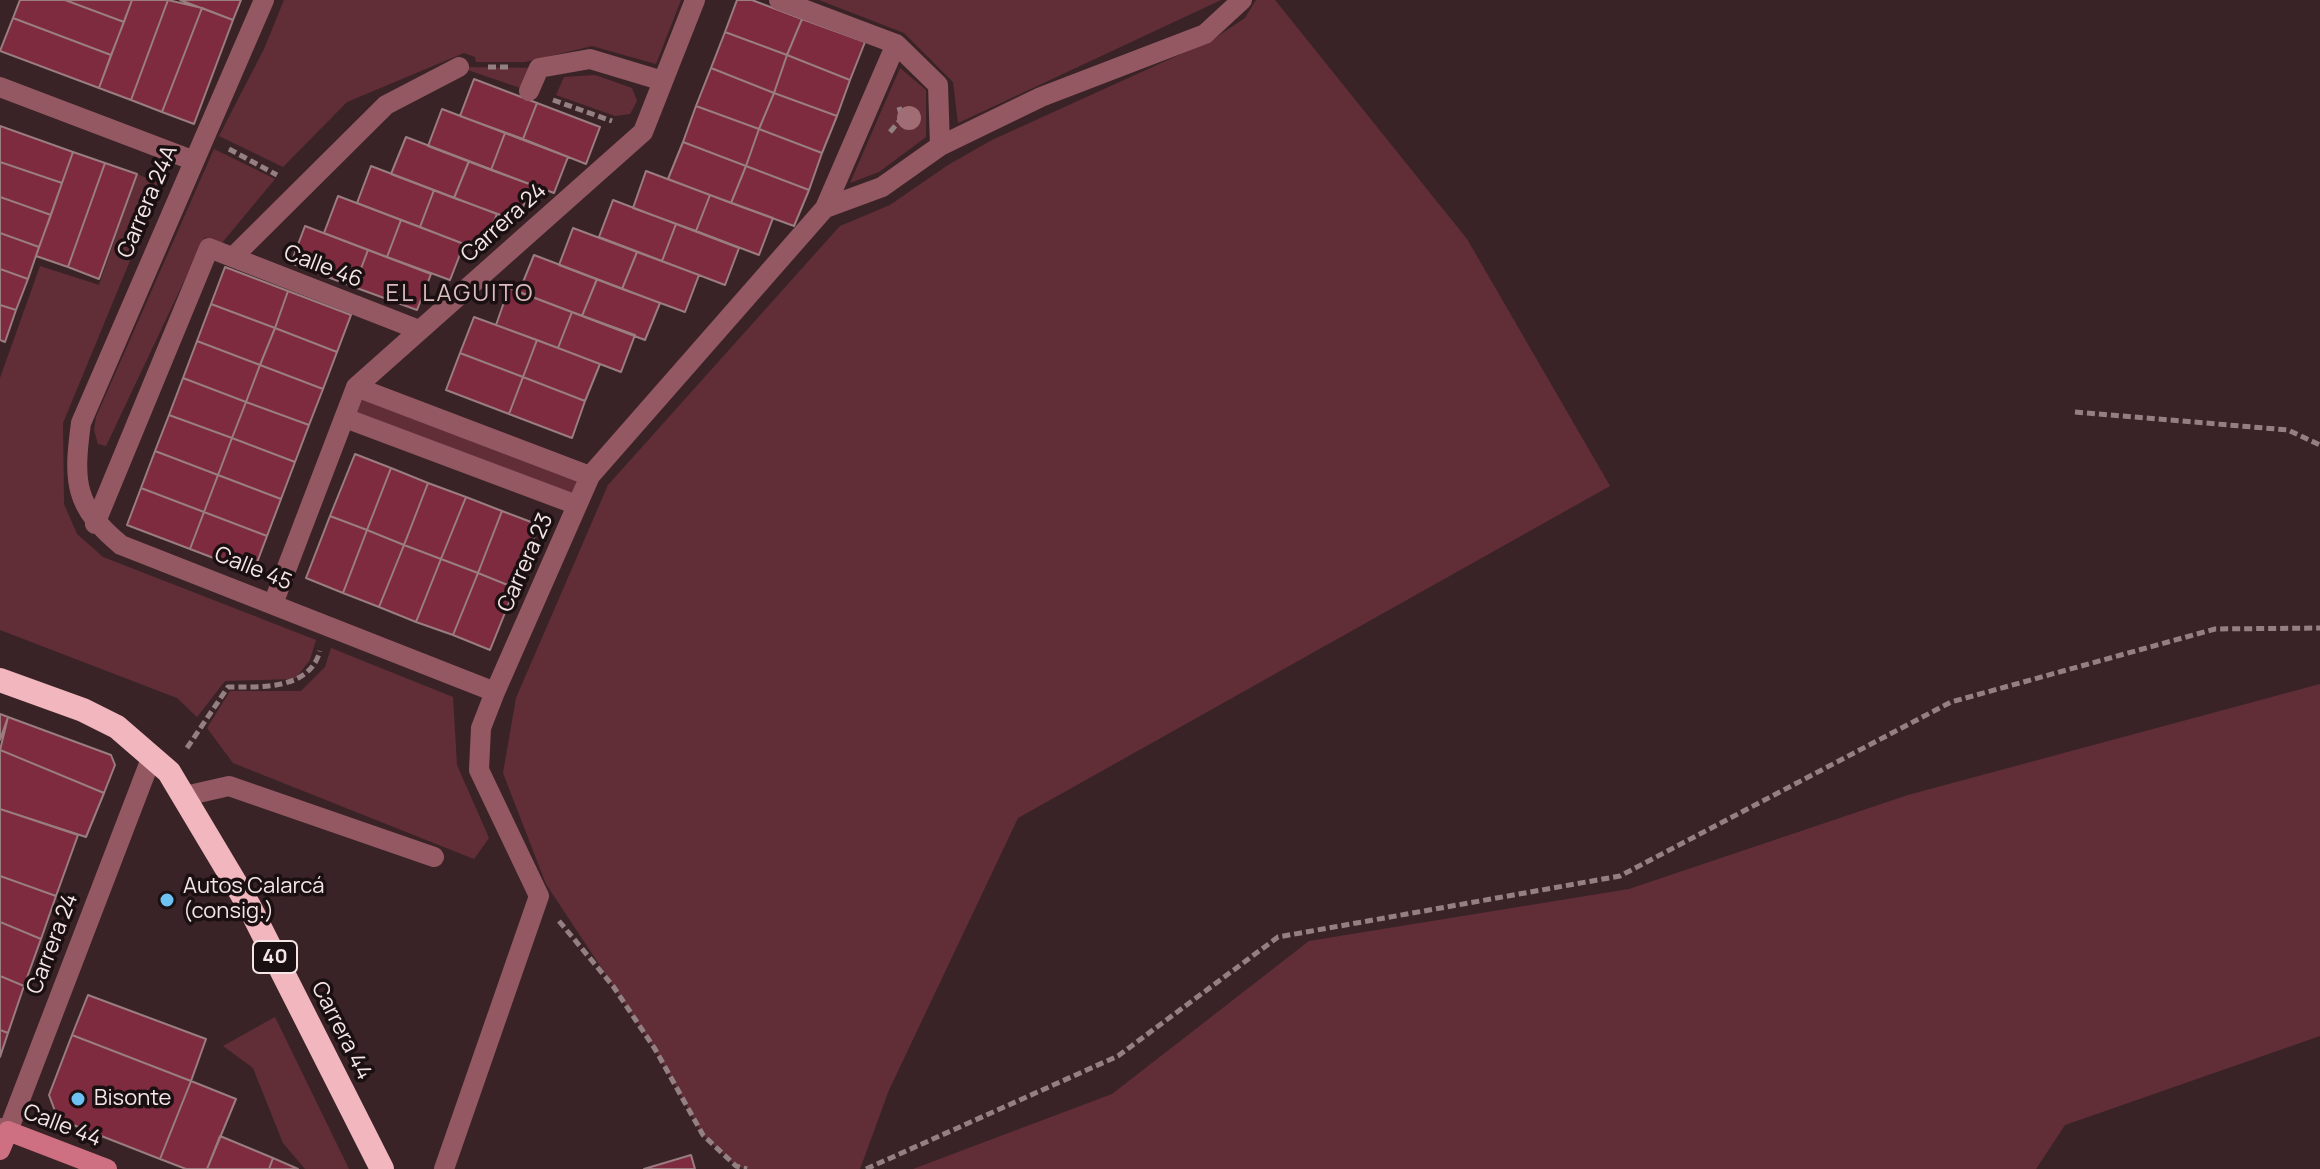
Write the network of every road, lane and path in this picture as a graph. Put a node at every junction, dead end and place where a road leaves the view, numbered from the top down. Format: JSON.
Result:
{"nodes":[{"id":1,"x":264,"y":0,"type":"edge"},
{"id":2,"x":695,"y":0,"type":"edge"},
{"id":3,"x":779,"y":0,"type":"edge"},
{"id":4,"x":1242,"y":0,"type":"edge"},
{"id":5,"x":896,"y":44,"type":"junction"},
{"id":6,"x":459,"y":67,"type":"joint"},
{"id":7,"x":539,"y":68,"type":"junction"},
{"id":8,"x":663,"y":81,"type":"junction"},
{"id":9,"x":0,"y":87,"type":"edge"},
{"id":10,"x":529,"y":91,"type":"dead end"},
{"id":11,"x":940,"y":146,"type":"junction"},
{"id":12,"x":192,"y":160,"type":"junction"},
{"id":13,"x":223,"y":160,"type":"dead end"},
{"id":14,"x":302,"y":188,"type":"junction"},
{"id":15,"x":825,"y":208,"type":"junction"},
{"id":16,"x":233,"y":257,"type":"junction"},
{"id":17,"x":419,"y":330,"type":"junction"},
{"id":18,"x":356,"y":387,"type":"junction"},
{"id":19,"x":2075,"y":412,"type":"dead end"},
{"id":20,"x":345,"y":418,"type":"junction"},
{"id":21,"x":81,"y":423,"type":"joint"},
{"id":22,"x":2320,"y":445,"type":"edge"},
{"id":23,"x":590,"y":476,"type":"junction"},
{"id":24,"x":577,"y":505,"type":"junction"},
{"id":25,"x":95,"y":524,"type":"junction"},
{"id":26,"x":273,"y":604,"type":"junction"},
{"id":27,"x":328,"y":627,"type":"junction"},
{"id":28,"x":2320,"y":628,"type":"edge"},
{"id":29,"x":0,"y":680,"type":"edge"},
{"id":30,"x":495,"y":692,"type":"junction"},
{"id":31,"x":160,"y":764,"type":"junction"},
{"id":32,"x":185,"y":796,"type":"junction"},
{"id":33,"x":434,"y":857,"type":"dead end"},
{"id":34,"x":539,"y":896,"type":"junction"},
{"id":35,"x":4,"y":1129,"type":"edge"},
{"id":36,"x":0,"y":1150,"type":"edge"},
{"id":37,"x":107,"y":1169,"type":"edge"},
{"id":38,"x":382,"y":1169,"type":"edge"},
{"id":39,"x":444,"y":1169,"type":"edge"},
{"id":40,"x":747,"y":1169,"type":"edge"},
{"id":41,"x":866,"y":1169,"type":"edge"}],
"edges":[{"from":1,"to":12,"type":"street","name":"Carrera 24A"},
{"from":2,"to":8,"type":"street"},
{"from":3,"to":5,"type":"street"},
{"from":4,"to":11,"type":"street"},
{"from":5,"to":11,"type":"street"},
{"from":5,"to":15,"type":"street","name":"Carrera 23"},
{"from":6,"to":7,"type":"path"},
{"from":6,"to":14,"type":"street"},
{"from":7,"to":8,"type":"street"},
{"from":7,"to":10,"type":"street"},
{"from":8,"to":17,"type":"street","name":"Carrera 24"},
{"from":9,"to":12,"type":"street"},
{"from":11,"to":15,"type":"street"},
{"from":12,"to":21,"type":"street","name":"Carrera 24A"},
{"from":13,"to":14,"type":"path"},
{"from":14,"to":16,"type":"street"},
{"from":15,"to":23,"type":"street","name":"Carrera 23"},
{"from":16,"to":17,"type":"street","name":"Calle 46"},
{"from":16,"to":25,"type":"street","name":"Calle 46"},
{"from":17,"to":18,"type":"street","name":"Carrera 24"},
{"from":18,"to":20,"type":"street","name":"Carrera 24"},
{"from":18,"to":23,"type":"street"},
{"from":19,"to":22,"type":"path"},
{"from":20,"to":24,"type":"street"},
{"from":20,"to":26,"type":"street","name":"Carrera 24"},
{"from":21,"to":25,"type":"street","name":"Calle 45"},
{"from":23,"to":24,"type":"street","name":"Carrera 23"},
{"from":24,"to":30,"type":"street","name":"Carrera 23"},
{"from":25,"to":26,"type":"street","name":"Calle 45"},
{"from":26,"to":27,"type":"street","name":"Calle 45"},
{"from":27,"to":30,"type":"street","name":"Calle 45"},
{"from":27,"to":31,"type":"path"},
{"from":28,"to":41,"type":"path"},
{"from":29,"to":31,"type":"highway","number":"40"},
{"from":30,"to":34,"type":"street","name":"Carrera 23"},
{"from":31,"to":32,"type":"highway","name":"Carrera 44","number":"40"},
{"from":31,"to":35,"type":"street","name":"Carrera 24"},
{"from":32,"to":33,"type":"street"},
{"from":32,"to":38,"type":"highway","name":"Carrera 44","number":"40"},
{"from":34,"to":39,"type":"street"},
{"from":34,"to":40,"type":"path"},
{"from":35,"to":36,"type":"main road","name":"Carrera 24"},
{"from":35,"to":37,"type":"main road","name":"Calle 44"}]}
